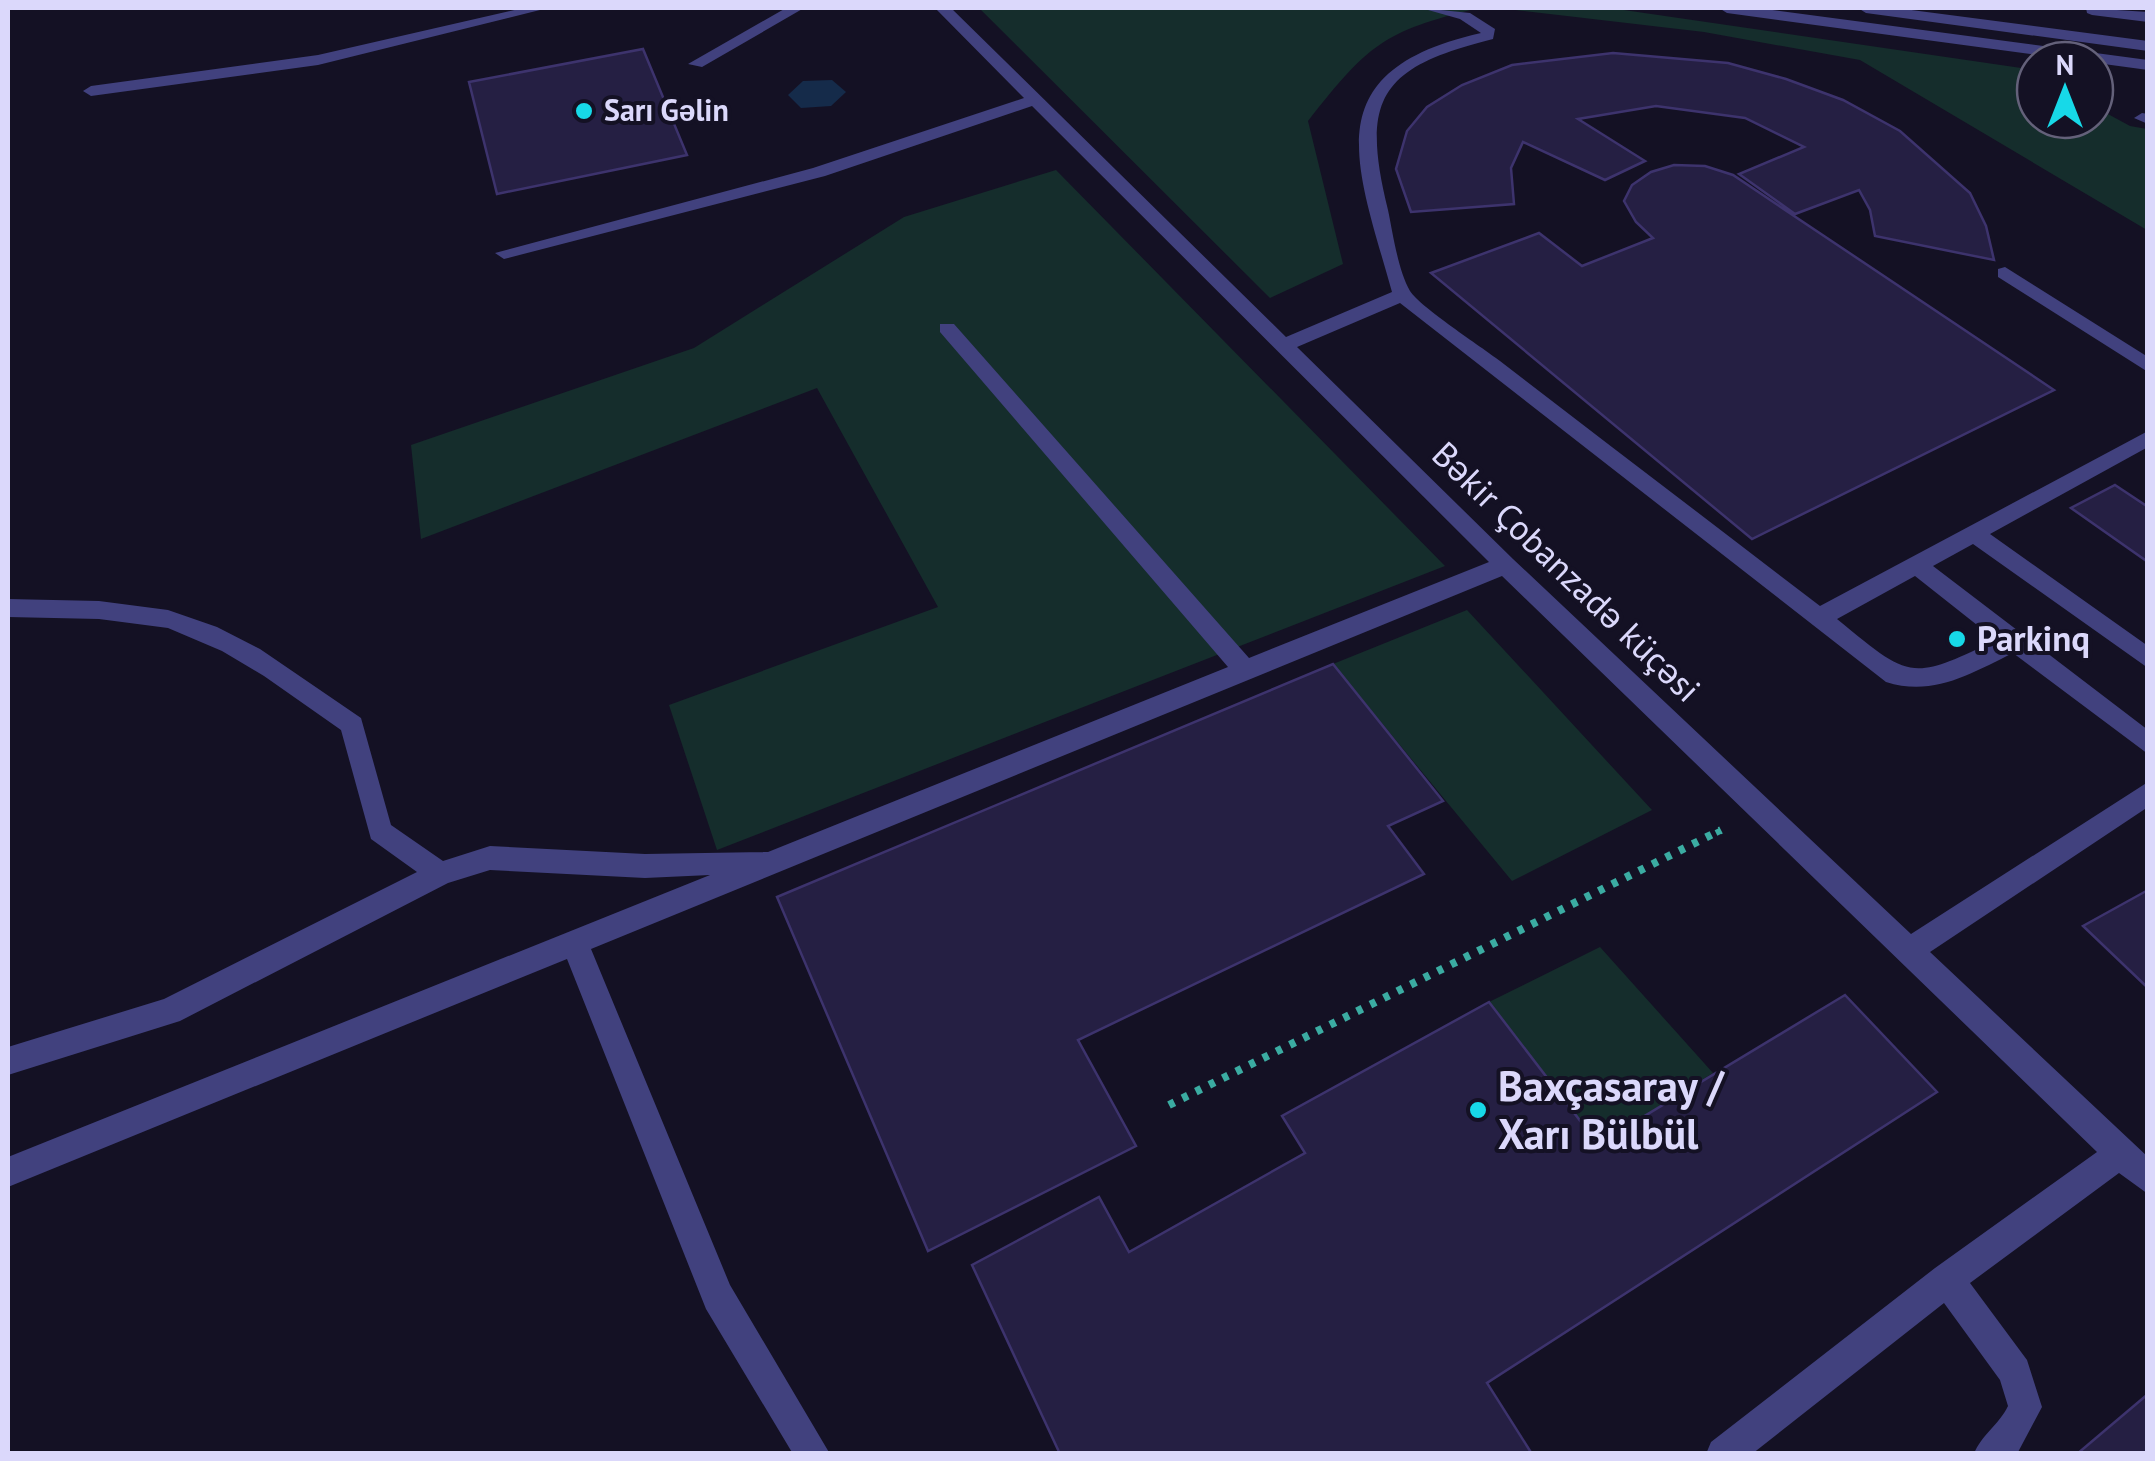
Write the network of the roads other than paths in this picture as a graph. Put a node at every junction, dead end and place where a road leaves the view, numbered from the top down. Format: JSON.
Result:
{"nodes":[{"id":1,"x":540,"y":8,"type":"edge"},
{"id":2,"x":796,"y":8,"type":"edge"},
{"id":3,"x":943,"y":8,"type":"edge"},
{"id":4,"x":1429,"y":8,"type":"edge"},
{"id":5,"x":1727,"y":8,"type":"edge"},
{"id":6,"x":1866,"y":8,"type":"edge"},
{"id":7,"x":2092,"y":8,"type":"edge"},
{"id":8,"x":1912,"y":11,"type":"edge"},
{"id":9,"x":2148,"y":17,"type":"edge"},
{"id":10,"x":2101,"y":40,"type":"joint"},
{"id":11,"x":2115,"y":42,"type":"edge"},
{"id":12,"x":2148,"y":46,"type":"edge"},
{"id":13,"x":696,"y":64,"type":"dead end"},
{"id":14,"x":2148,"y":65,"type":"edge"},
{"id":15,"x":91,"y":91,"type":"dead end"},
{"id":16,"x":1036,"y":99,"type":"junction"},
{"id":17,"x":504,"y":253,"type":"dead end"},
{"id":18,"x":2005,"y":273,"type":"dead end"},
{"id":19,"x":1402,"y":296,"type":"junction"},
{"id":20,"x":947,"y":328,"type":"dead end"},
{"id":21,"x":1284,"y":345,"type":"junction"},
{"id":22,"x":2148,"y":366,"type":"edge"},
{"id":23,"x":2148,"y":438,"type":"edge"},
{"id":24,"x":1973,"y":533,"type":"junction"},
{"id":25,"x":1505,"y":565,"type":"junction"},
{"id":26,"x":1916,"y":565,"type":"junction"},
{"id":27,"x":8,"y":608,"type":"edge"},
{"id":28,"x":1819,"y":618,"type":"junction"},
{"id":29,"x":2014,"y":641,"type":"junction"},
{"id":30,"x":2148,"y":659,"type":"edge"},
{"id":31,"x":1246,"y":671,"type":"junction"},
{"id":32,"x":2148,"y":744,"type":"edge"},
{"id":33,"x":2148,"y":794,"type":"edge"},
{"id":34,"x":781,"y":860,"type":"junction"},
{"id":35,"x":440,"y":874,"type":"junction"},
{"id":36,"x":575,"y":945,"type":"junction"},
{"id":37,"x":1910,"y":950,"type":"junction"},
{"id":38,"x":8,"y":1061,"type":"edge"},
{"id":39,"x":2121,"y":1153,"type":"junction"},
{"id":40,"x":8,"y":1172,"type":"edge"},
{"id":41,"x":2148,"y":1179,"type":"edge"},
{"id":42,"x":1947,"y":1280,"type":"junction"},
{"id":43,"x":813,"y":1454,"type":"edge"},
{"id":44,"x":1723,"y":1454,"type":"edge"},
{"id":45,"x":1991,"y":1454,"type":"edge"}],
"edges":[{"from":1,"to":15,"type":"street"},
{"from":2,"to":13,"type":"street"},
{"from":3,"to":16,"type":"street","name":"Bəkir Çobanzadə küçəsi"},
{"from":4,"to":19,"type":"street"},
{"from":5,"to":14,"type":"street"},
{"from":6,"to":8,"type":"street"},
{"from":7,"to":9,"type":"street"},
{"from":7,"to":10,"type":"street"},
{"from":8,"to":10,"type":"street"},
{"from":11,"to":12,"type":"street"},
{"from":16,"to":17,"type":"street"},
{"from":16,"to":21,"type":"street","name":"Bəkir Çobanzadə küçəsi"},
{"from":18,"to":22,"type":"street"},
{"from":19,"to":21,"type":"street"},
{"from":19,"to":28,"type":"street"},
{"from":20,"to":31,"type":"street"},
{"from":21,"to":25,"type":"street","name":"Bəkir Çobanzadə küçəsi"},
{"from":23,"to":24,"type":"street"},
{"from":24,"to":26,"type":"street"},
{"from":24,"to":30,"type":"street"},
{"from":25,"to":31,"type":"street"},
{"from":25,"to":37,"type":"street","name":"Bəkir Çobanzadə küçəsi"},
{"from":26,"to":28,"type":"street"},
{"from":26,"to":29,"type":"street"},
{"from":27,"to":35,"type":"street"},
{"from":28,"to":29,"type":"street"},
{"from":29,"to":32,"type":"street"},
{"from":31,"to":34,"type":"street"},
{"from":33,"to":37,"type":"street"},
{"from":34,"to":35,"type":"street"},
{"from":34,"to":36,"type":"street"},
{"from":35,"to":38,"type":"street"},
{"from":36,"to":40,"type":"street"},
{"from":36,"to":43,"type":"street"},
{"from":37,"to":39,"type":"street","name":"Bəkir Çobanzadə küçəsi"},
{"from":39,"to":41,"type":"street","name":"Bəkir Çobanzadə küçəsi"},
{"from":39,"to":42,"type":"street"},
{"from":42,"to":44,"type":"street"},
{"from":42,"to":45,"type":"street"}]}
